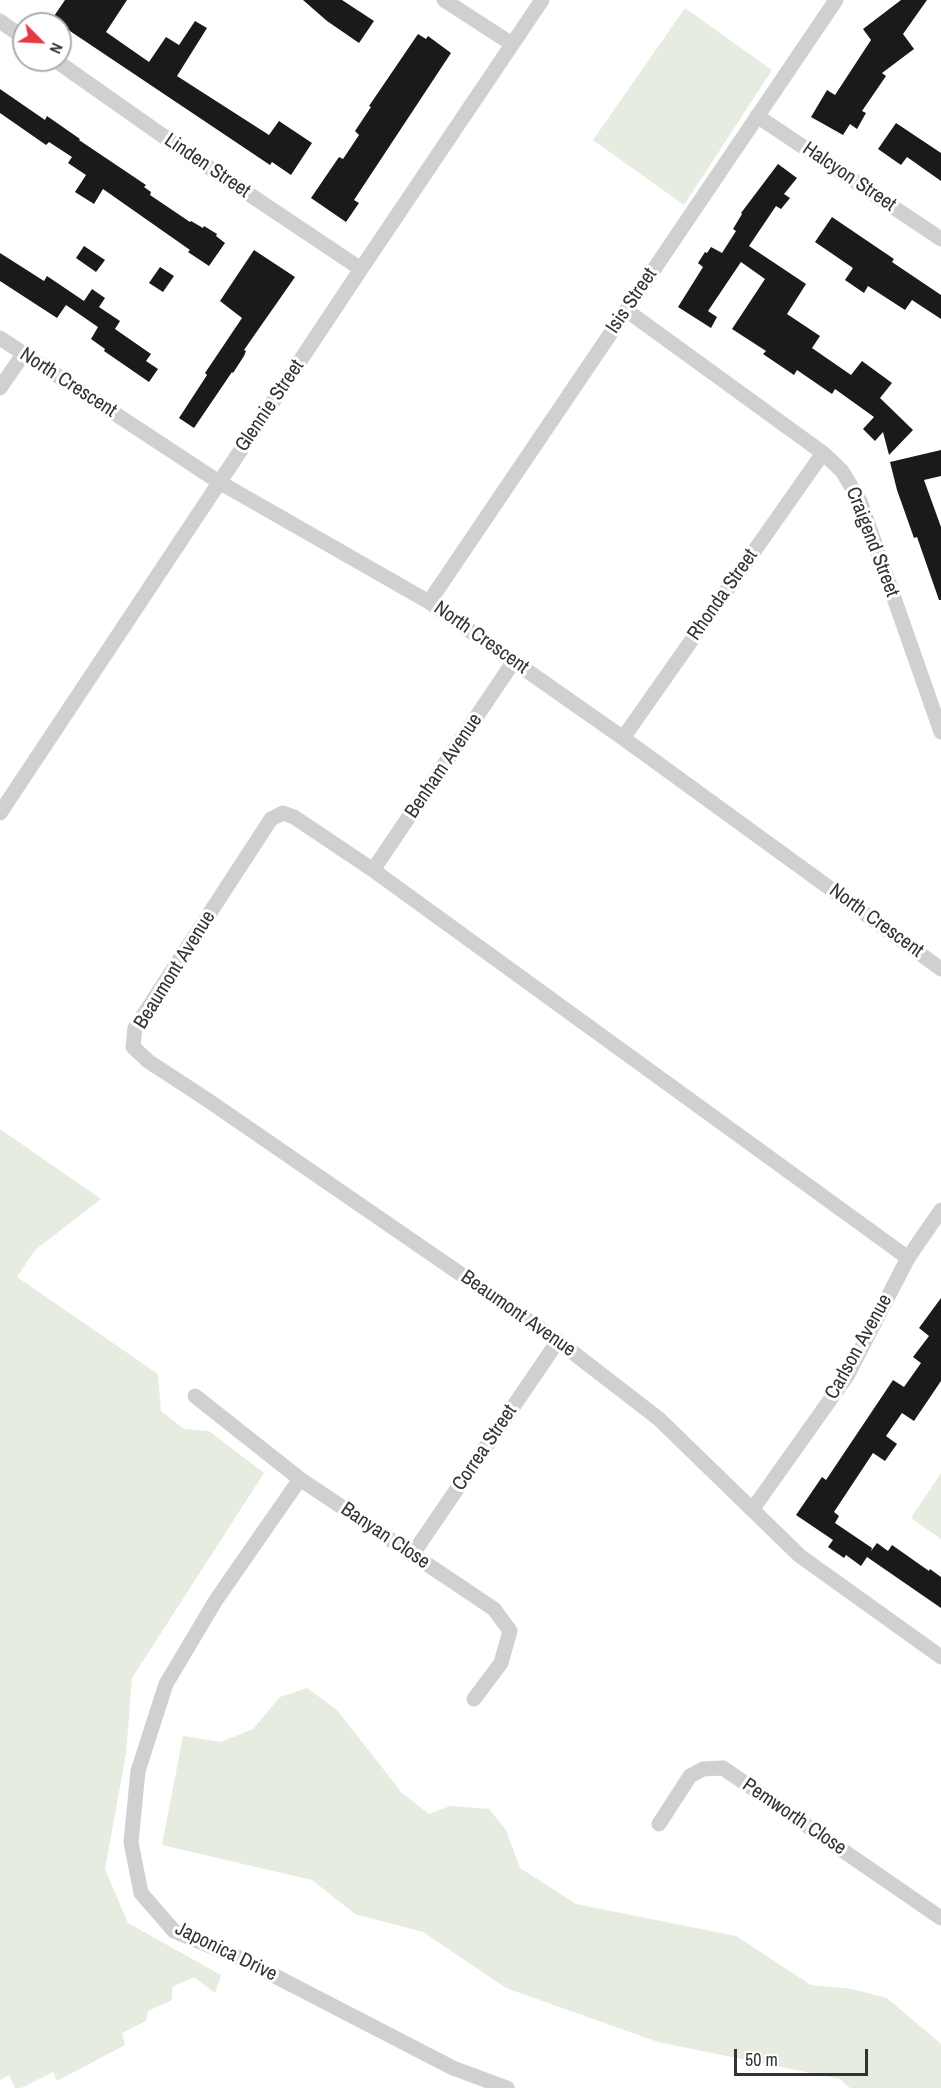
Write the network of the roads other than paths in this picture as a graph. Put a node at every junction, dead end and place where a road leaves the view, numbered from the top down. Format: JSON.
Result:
{"nodes":[{"id":1,"x":444,"y":0,"type":"edge"},
{"id":2,"x":542,"y":0,"type":"edge"},
{"id":3,"x":836,"y":0,"type":"edge"},
{"id":4,"x":512,"y":44,"type":"junction"},
{"id":5,"x":72,"y":72,"type":"edge"},
{"id":6,"x":757,"y":116,"type":"junction"},
{"id":7,"x":941,"y":238,"type":"edge"},
{"id":8,"x":361,"y":269,"type":"junction"},
{"id":9,"x":626,"y":310,"type":"junction"},
{"id":10,"x":0,"y":338,"type":"edge"},
{"id":11,"x":24,"y":353,"type":"junction"},
{"id":12,"x":0,"y":388,"type":"edge"},
{"id":13,"x":824,"y":453,"type":"junction"},
{"id":14,"x":219,"y":482,"type":"junction"},
{"id":15,"x":429,"y":602,"type":"junction"},
{"id":16,"x":514,"y":661,"type":"junction"},
{"id":17,"x":941,"y":732,"type":"edge"},
{"id":18,"x":622,"y":738,"type":"junction"},
{"id":19,"x":0,"y":813,"type":"edge"},
{"id":20,"x":373,"y":870,"type":"junction"},
{"id":21,"x":939,"y":964,"type":"edge"},
{"id":22,"x":941,"y":1210,"type":"edge"},
{"id":23,"x":908,"y":1258,"type":"junction"},
{"id":24,"x":558,"y":1341,"type":"junction"},
{"id":25,"x":195,"y":1396,"type":"dead end"},
{"id":26,"x":300,"y":1479,"type":"junction"},
{"id":27,"x":752,"y":1510,"type":"junction"},
{"id":28,"x":412,"y":1555,"type":"junction"},
{"id":29,"x":941,"y":1657,"type":"edge"},
{"id":30,"x":474,"y":1699,"type":"dead end"},
{"id":31,"x":658,"y":1824,"type":"dead end"},
{"id":32,"x":941,"y":1918,"type":"edge"},
{"id":33,"x":507,"y":2088,"type":"edge"}],
"edges":[{"from":1,"to":4,"type":"street"},
{"from":2,"to":4,"type":"street","name":"Glennie Street"},
{"from":3,"to":6,"type":"street","name":"Isis Street"},
{"from":4,"to":8,"type":"street","name":"Glennie Street"},
{"from":5,"to":8,"type":"street","name":"Linden Street"},
{"from":6,"to":7,"type":"street","name":"Halcyon Street"},
{"from":6,"to":9,"type":"street","name":"Isis Street"},
{"from":8,"to":14,"type":"street","name":"Glennie Street"},
{"from":9,"to":13,"type":"street","name":"Craigend Street"},
{"from":9,"to":15,"type":"street","name":"Isis Street"},
{"from":10,"to":11,"type":"street","name":"North Crescent"},
{"from":11,"to":12,"type":"street"},
{"from":11,"to":14,"type":"street","name":"North Crescent"},
{"from":13,"to":17,"type":"street","name":"Craigend Street"},
{"from":13,"to":18,"type":"street","name":"Rhonda Street"},
{"from":14,"to":15,"type":"street","name":"North Crescent"},
{"from":14,"to":19,"type":"street","name":"Glennie Street"},
{"from":15,"to":16,"type":"street","name":"North Crescent"},
{"from":16,"to":18,"type":"street","name":"North Crescent"},
{"from":16,"to":20,"type":"street","name":"Benham Avenue"},
{"from":18,"to":21,"type":"street","name":"North Crescent"},
{"from":20,"to":23,"type":"street","name":"Beaumont Avenue"},
{"from":20,"to":24,"type":"street","name":"Beaumont Avenue"},
{"from":22,"to":23,"type":"street","name":"Carlson Avenue"},
{"from":23,"to":27,"type":"street","name":"Carlson Avenue"},
{"from":24,"to":27,"type":"street","name":"Beaumont Avenue"},
{"from":24,"to":28,"type":"street","name":"Correa Street"},
{"from":25,"to":26,"type":"street","name":"Banyan Close"},
{"from":26,"to":28,"type":"street","name":"Banyan Close"},
{"from":26,"to":33,"type":"street","name":"Japonica Drive"},
{"from":27,"to":29,"type":"street","name":"Beaumont Avenue"},
{"from":28,"to":30,"type":"street","name":"Banyan Close"},
{"from":31,"to":32,"type":"street","name":"Pemworth Close"}]}
